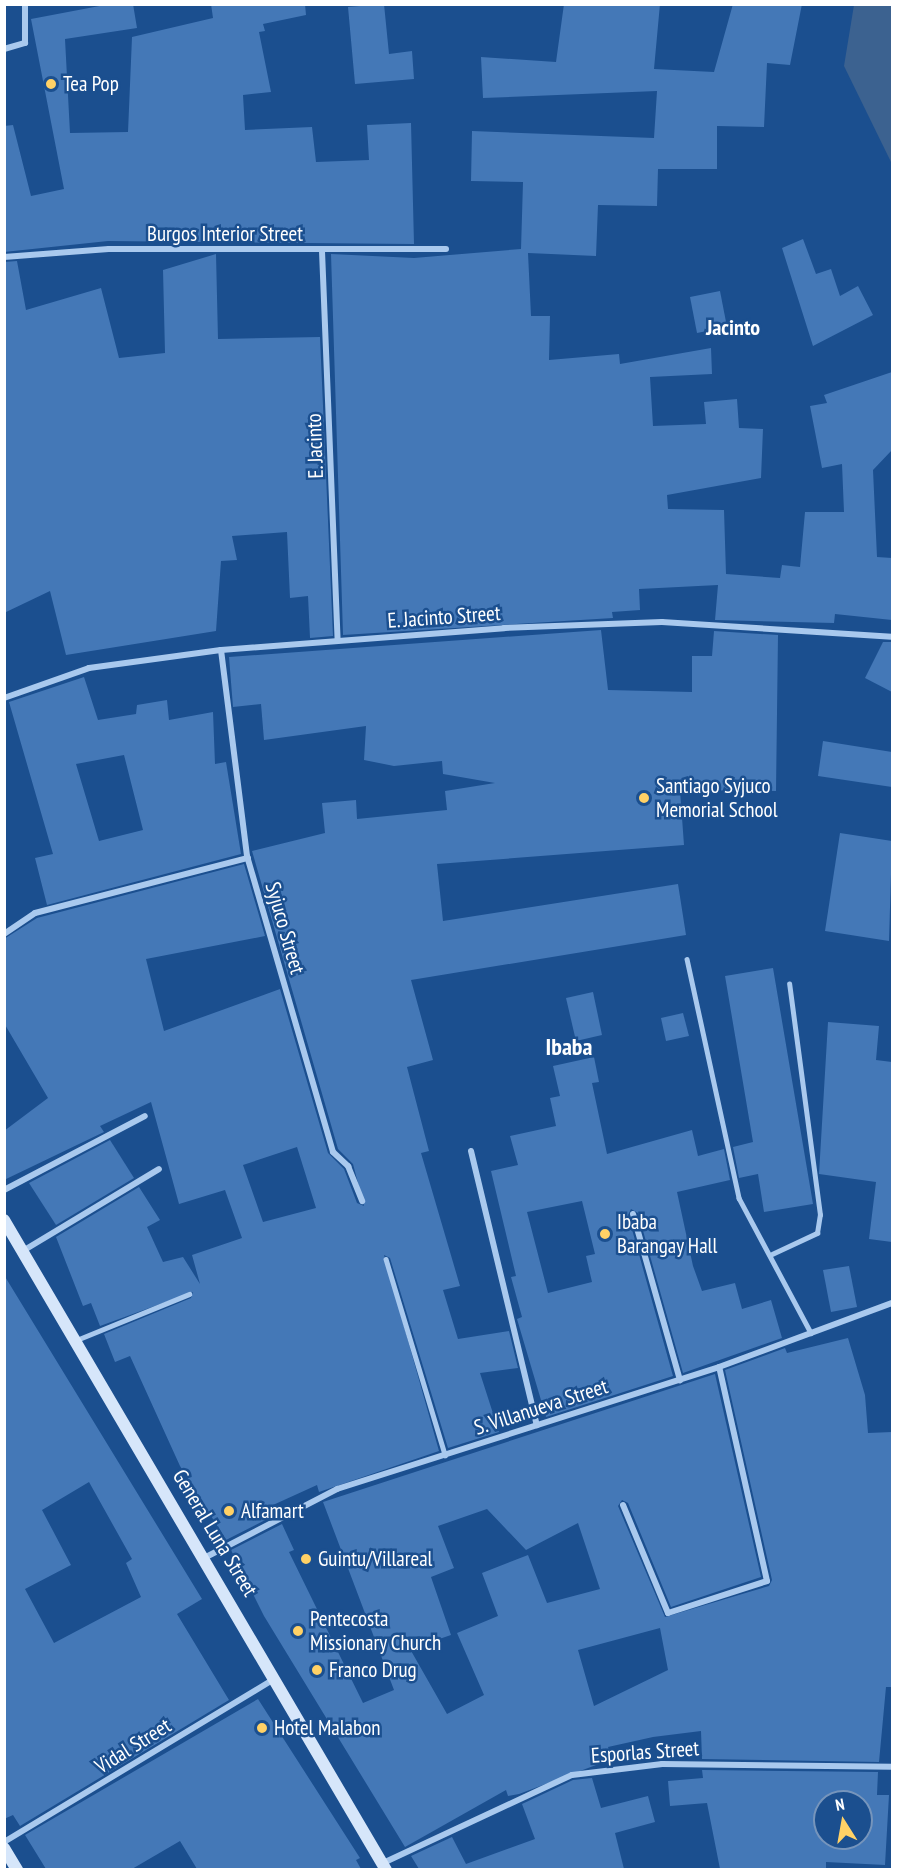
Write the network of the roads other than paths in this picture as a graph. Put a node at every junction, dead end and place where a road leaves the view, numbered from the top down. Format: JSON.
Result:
{"nodes":[{"id":1,"x":26,"y":4,"type":"edge"},
{"id":2,"x":4,"y":49,"type":"edge"},
{"id":3,"x":446,"y":249,"type":"dead end"},
{"id":4,"x":322,"y":251,"type":"junction"},
{"id":5,"x":4,"y":257,"type":"edge"},
{"id":6,"x":892,"y":636,"type":"edge"},
{"id":7,"x":338,"y":640,"type":"junction"},
{"id":8,"x":221,"y":650,"type":"junction"},
{"id":9,"x":4,"y":698,"type":"edge"},
{"id":10,"x":248,"y":858,"type":"junction"},
{"id":11,"x":4,"y":934,"type":"edge"},
{"id":12,"x":687,"y":959,"type":"dead end"},
{"id":13,"x":789,"y":984,"type":"dead end"},
{"id":14,"x":145,"y":1116,"type":"dead end"},
{"id":15,"x":471,"y":1151,"type":"dead end"},
{"id":16,"x":159,"y":1169,"type":"dead end"},
{"id":17,"x":4,"y":1190,"type":"edge"},
{"id":18,"x":362,"y":1201,"type":"dead end"},
{"id":19,"x":633,"y":1214,"type":"dead end"},
{"id":20,"x":4,"y":1220,"type":"edge"},
{"id":21,"x":26,"y":1249,"type":"junction"},
{"id":22,"x":772,"y":1254,"type":"junction"},
{"id":23,"x":386,"y":1258,"type":"dead end"},
{"id":24,"x":189,"y":1294,"type":"dead end"},
{"id":25,"x":892,"y":1303,"type":"edge"},
{"id":26,"x":811,"y":1333,"type":"junction"},
{"id":27,"x":79,"y":1339,"type":"junction"},
{"id":28,"x":719,"y":1367,"type":"junction"},
{"id":29,"x":680,"y":1380,"type":"junction"},
{"id":30,"x":537,"y":1425,"type":"junction"},
{"id":31,"x":445,"y":1455,"type":"junction"},
{"id":32,"x":623,"y":1505,"type":"dead end"},
{"id":33,"x":206,"y":1557,"type":"junction"},
{"id":34,"x":277,"y":1677,"type":"junction"},
{"id":35,"x":892,"y":1767,"type":"edge"},
{"id":36,"x":4,"y":1842,"type":"edge"},
{"id":37,"x":4,"y":1848,"type":"edge"},
{"id":38,"x":384,"y":1866,"type":"edge"},
{"id":39,"x":17,"y":1869,"type":"edge"}],
"edges":[{"from":1,"to":2,"type":"street"},
{"from":3,"to":4,"type":"street","name":"Burgos Interior Street"},
{"from":4,"to":5,"type":"street","name":"Burgos Interior Street"},
{"from":4,"to":7,"type":"street","name":"E. Jacinto"},
{"from":6,"to":7,"type":"street","name":"E. Jacinto Street"},
{"from":7,"to":8,"type":"street","name":"E. Jacinto Street"},
{"from":8,"to":9,"type":"street","name":"E. Jacinto Street"},
{"from":8,"to":10,"type":"street","name":"Syjuco Street"},
{"from":10,"to":11,"type":"street"},
{"from":10,"to":18,"type":"street","name":"Syjuco Street"},
{"from":12,"to":22,"type":"lane"},
{"from":13,"to":22,"type":"lane"},
{"from":14,"to":17,"type":"street"},
{"from":15,"to":30,"type":"street"},
{"from":16,"to":21,"type":"street"},
{"from":19,"to":29,"type":"street"},
{"from":20,"to":21,"type":"main road","name":"General Luna Street"},
{"from":21,"to":27,"type":"main road","name":"General Luna Street"},
{"from":22,"to":26,"type":"lane"},
{"from":23,"to":31,"type":"lane"},
{"from":24,"to":27,"type":"lane"},
{"from":25,"to":26,"type":"street","name":"S. Villanueva Street"},
{"from":26,"to":28,"type":"street","name":"S. Villanueva Street"},
{"from":27,"to":33,"type":"main road","name":"General Luna Street"},
{"from":28,"to":29,"type":"street","name":"S. Villanueva Street"},
{"from":28,"to":32,"type":"street"},
{"from":29,"to":30,"type":"street","name":"S. Villanueva Street"},
{"from":30,"to":31,"type":"street","name":"S. Villanueva Street"},
{"from":31,"to":33,"type":"street","name":"S. Villanueva Street"},
{"from":33,"to":34,"type":"main road","name":"General Luna Street"},
{"from":34,"to":36,"type":"street","name":"Vidal Street"},
{"from":34,"to":38,"type":"main road","name":"General Luna Street"},
{"from":35,"to":38,"type":"street","name":"Esporlas Street"},
{"from":37,"to":39,"type":"main road"}]}
